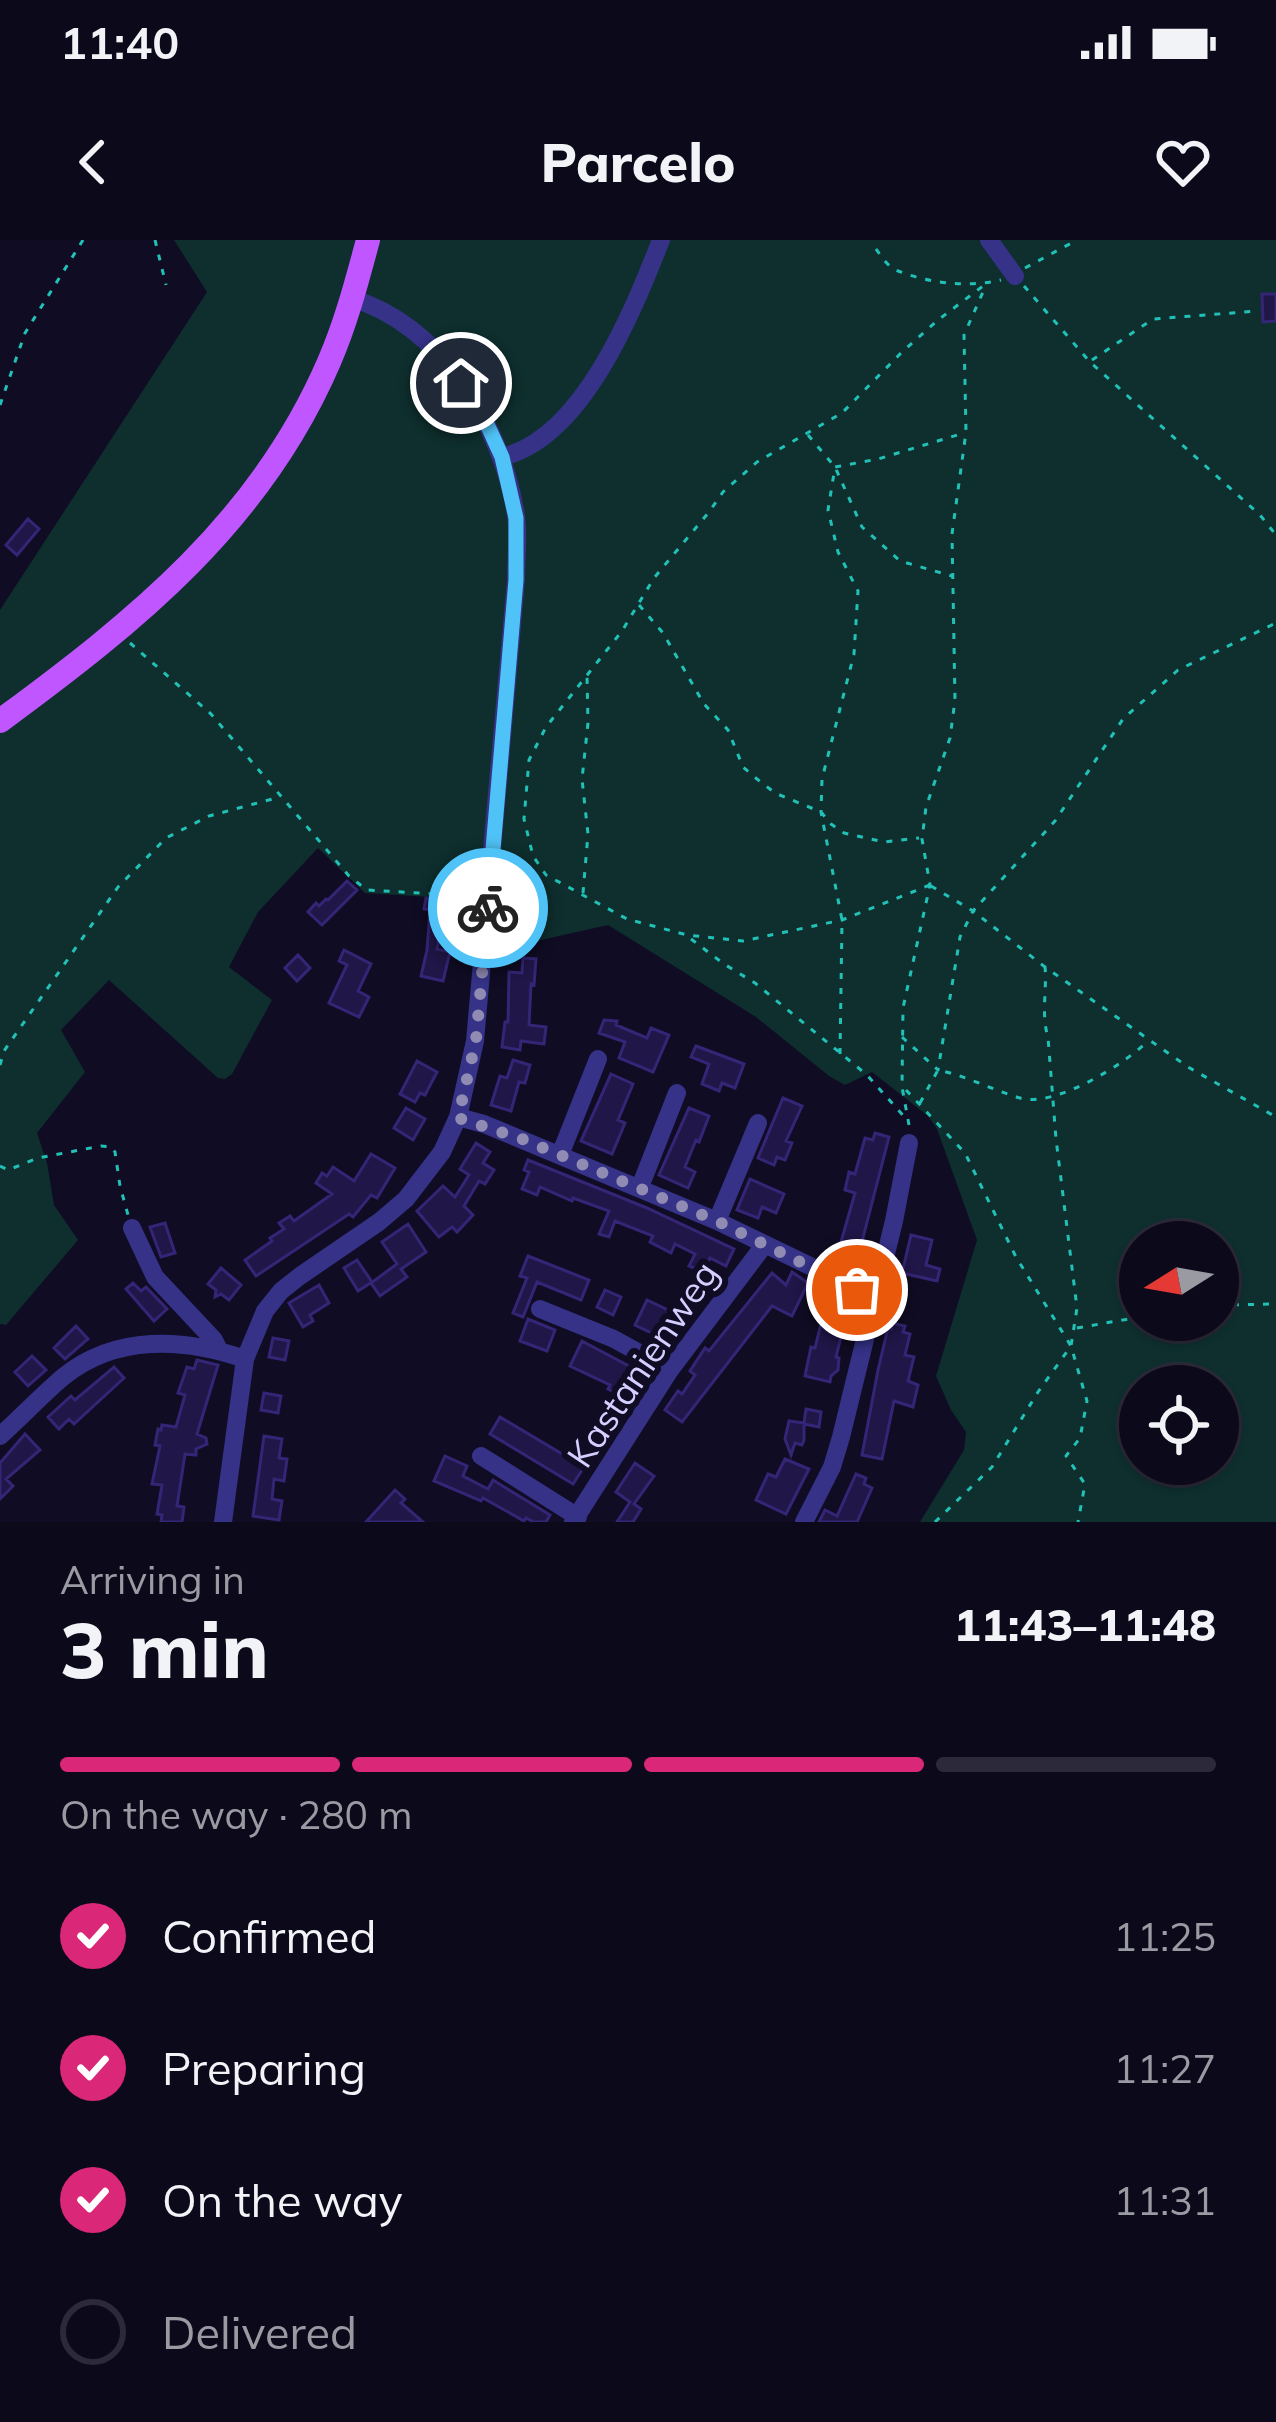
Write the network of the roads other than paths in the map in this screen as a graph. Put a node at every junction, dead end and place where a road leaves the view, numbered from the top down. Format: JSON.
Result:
{"nodes":[{"id":1,"x":368,"y":240,"type":"edge"},
{"id":2,"x":661,"y":240,"type":"edge"},
{"id":3,"x":989,"y":240,"type":"edge"},
{"id":4,"x":1013,"y":274,"type":"road end"},
{"id":5,"x":351,"y":298,"type":"junction"},
{"id":6,"x":502,"y":457,"type":"junction"},
{"id":7,"x":0,"y":722,"type":"edge"},
{"id":8,"x":598,"y":1059,"type":"dead end"},
{"id":9,"x":677,"y":1093,"type":"dead end"},
{"id":10,"x":458,"y":1118,"type":"junction"},
{"id":11,"x":758,"y":1124,"type":"dead end"},
{"id":12,"x":909,"y":1143,"type":"dead end"},
{"id":13,"x":560,"y":1155,"type":"junction"},
{"id":14,"x":640,"y":1187,"type":"junction"},
{"id":15,"x":717,"y":1221,"type":"junction"},
{"id":16,"x":132,"y":1228,"type":"road end"},
{"id":17,"x":766,"y":1244,"type":"junction"},
{"id":18,"x":874,"y":1297,"type":"junction"},
{"id":19,"x":540,"y":1309,"type":"dead end"},
{"id":20,"x":218,"y":1350,"type":"junction"},
{"id":21,"x":245,"y":1359,"type":"junction"},
{"id":22,"x":670,"y":1370,"type":"junction"},
{"id":23,"x":0,"y":1436,"type":"edge"},
{"id":24,"x":481,"y":1456,"type":"dead end"},
{"id":25,"x":576,"y":1519,"type":"edge"},
{"id":26,"x":223,"y":1522,"type":"edge"},
{"id":27,"x":804,"y":1522,"type":"edge"}],
"edges":[{"from":1,"to":5,"type":"main road"},
{"from":2,"to":6,"type":"street"},
{"from":3,"to":4,"type":"street"},
{"from":5,"to":6,"type":"street"},
{"from":5,"to":7,"type":"main road"},
{"from":6,"to":10,"type":"street"},
{"from":8,"to":13,"type":"street"},
{"from":9,"to":14,"type":"street"},
{"from":10,"to":13,"type":"street"},
{"from":10,"to":21,"type":"street"},
{"from":11,"to":15,"type":"street"},
{"from":12,"to":18,"type":"street"},
{"from":13,"to":14,"type":"street"},
{"from":14,"to":15,"type":"street"},
{"from":15,"to":17,"type":"street"},
{"from":16,"to":20,"type":"street"},
{"from":17,"to":18,"type":"street"},
{"from":17,"to":22,"type":"street","name":"Kastanienweg"},
{"from":18,"to":27,"type":"street"},
{"from":19,"to":22,"type":"street"},
{"from":20,"to":21,"type":"street"},
{"from":20,"to":23,"type":"street"},
{"from":21,"to":26,"type":"street"},
{"from":22,"to":25,"type":"street","name":"Kastanienweg"},
{"from":24,"to":25,"type":"street"}]}
